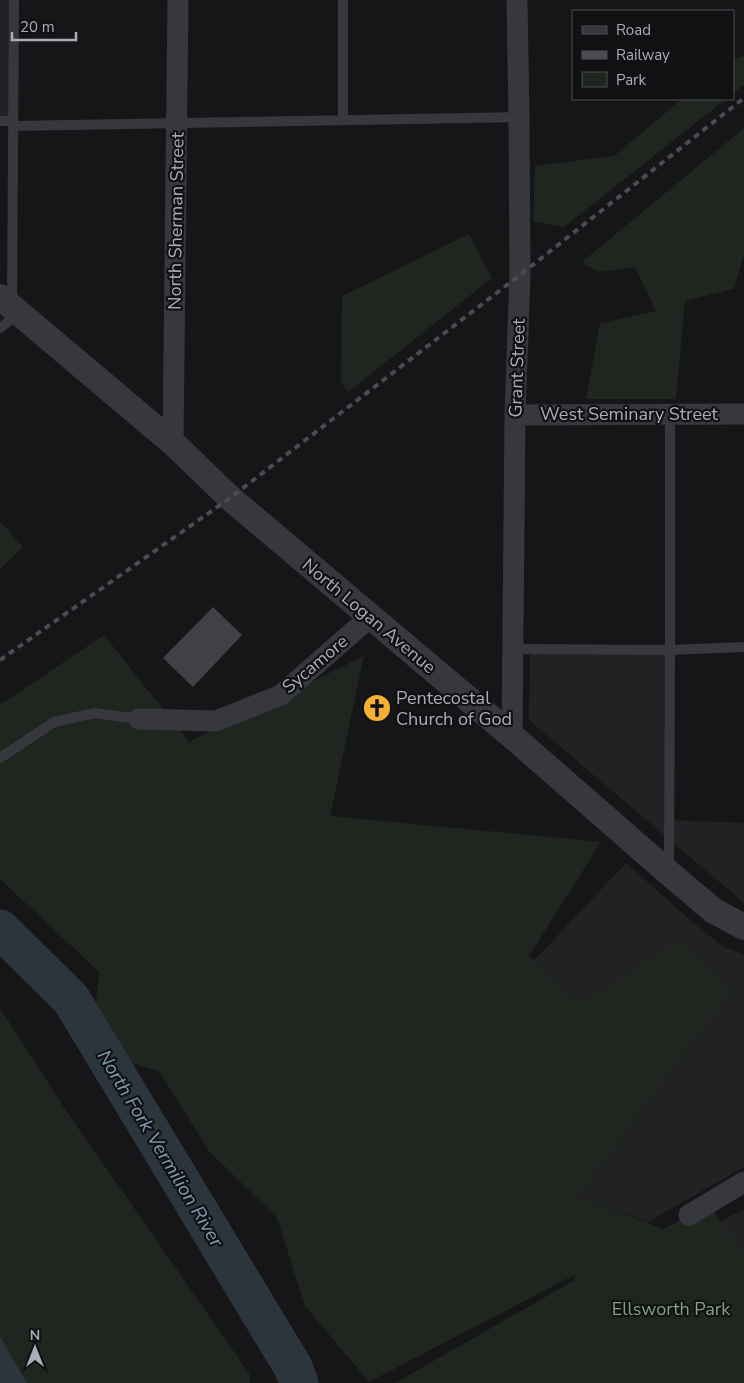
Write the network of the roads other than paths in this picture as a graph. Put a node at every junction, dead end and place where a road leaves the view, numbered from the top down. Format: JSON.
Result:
{"nodes":[{"id":1,"x":14,"y":0,"type":"edge"},
{"id":2,"x":178,"y":0,"type":"edge"},
{"id":3,"x":344,"y":0,"type":"edge"},
{"id":4,"x":517,"y":0,"type":"edge"},
{"id":5,"x":519,"y":118,"type":"junction"},
{"id":6,"x":344,"y":120,"type":"junction"},
{"id":7,"x":0,"y":121,"type":"edge"},
{"id":8,"x":14,"y":123,"type":"junction"},
{"id":9,"x":177,"y":123,"type":"junction"},
{"id":10,"x":8,"y":311,"type":"edge"},
{"id":11,"x":670,"y":414,"type":"junction"},
{"id":12,"x":744,"y":414,"type":"edge"},
{"id":13,"x":515,"y":415,"type":"junction"},
{"id":14,"x":173,"y":443,"type":"junction"},
{"id":15,"x":370,"y":617,"type":"junction"},
{"id":16,"x":744,"y":647,"type":"edge"},
{"id":17,"x":513,"y":649,"type":"junction"},
{"id":18,"x":670,"y":650,"type":"junction"},
{"id":19,"x":139,"y":719,"type":"joint"},
{"id":20,"x":512,"y":736,"type":"junction"},
{"id":21,"x":0,"y":758,"type":"edge"},
{"id":22,"x":669,"y":873,"type":"junction"},
{"id":23,"x":744,"y":927,"type":"edge"},
{"id":24,"x":744,"y":1182,"type":"edge"},
{"id":25,"x":689,"y":1215,"type":"dead end"}],
"edges":[{"from":1,"to":8,"type":"lane"},
{"from":2,"to":9,"type":"street","name":"North Sherman Street"},
{"from":3,"to":6,"type":"lane"},
{"from":4,"to":5,"type":"street","name":"Grant Street"},
{"from":5,"to":6,"type":"lane"},
{"from":5,"to":13,"type":"street","name":"Grant Street"},
{"from":6,"to":9,"type":"lane"},
{"from":7,"to":8,"type":"lane"},
{"from":8,"to":9,"type":"lane"},
{"from":8,"to":10,"type":"lane"},
{"from":9,"to":14,"type":"street","name":"North Sherman Street"},
{"from":10,"to":14,"type":"street","name":"North Logan Avenue"},
{"from":11,"to":12,"type":"street","name":"West Seminary Street"},
{"from":11,"to":13,"type":"street","name":"West Seminary Street"},
{"from":11,"to":18,"type":"lane"},
{"from":13,"to":17,"type":"street","name":"Grant Street"},
{"from":14,"to":15,"type":"street","name":"North Logan Avenue"},
{"from":15,"to":19,"type":"street","name":"Sycamore"},
{"from":15,"to":20,"type":"street","name":"North Logan Avenue"},
{"from":16,"to":18,"type":"lane"},
{"from":17,"to":18,"type":"lane"},
{"from":17,"to":20,"type":"street","name":"Grant Street"},
{"from":18,"to":22,"type":"lane"},
{"from":19,"to":21,"type":"lane"},
{"from":20,"to":22,"type":"street","name":"North Logan Avenue"},
{"from":22,"to":23,"type":"street","name":"North Logan Avenue"},
{"from":24,"to":25,"type":"street"}]}
